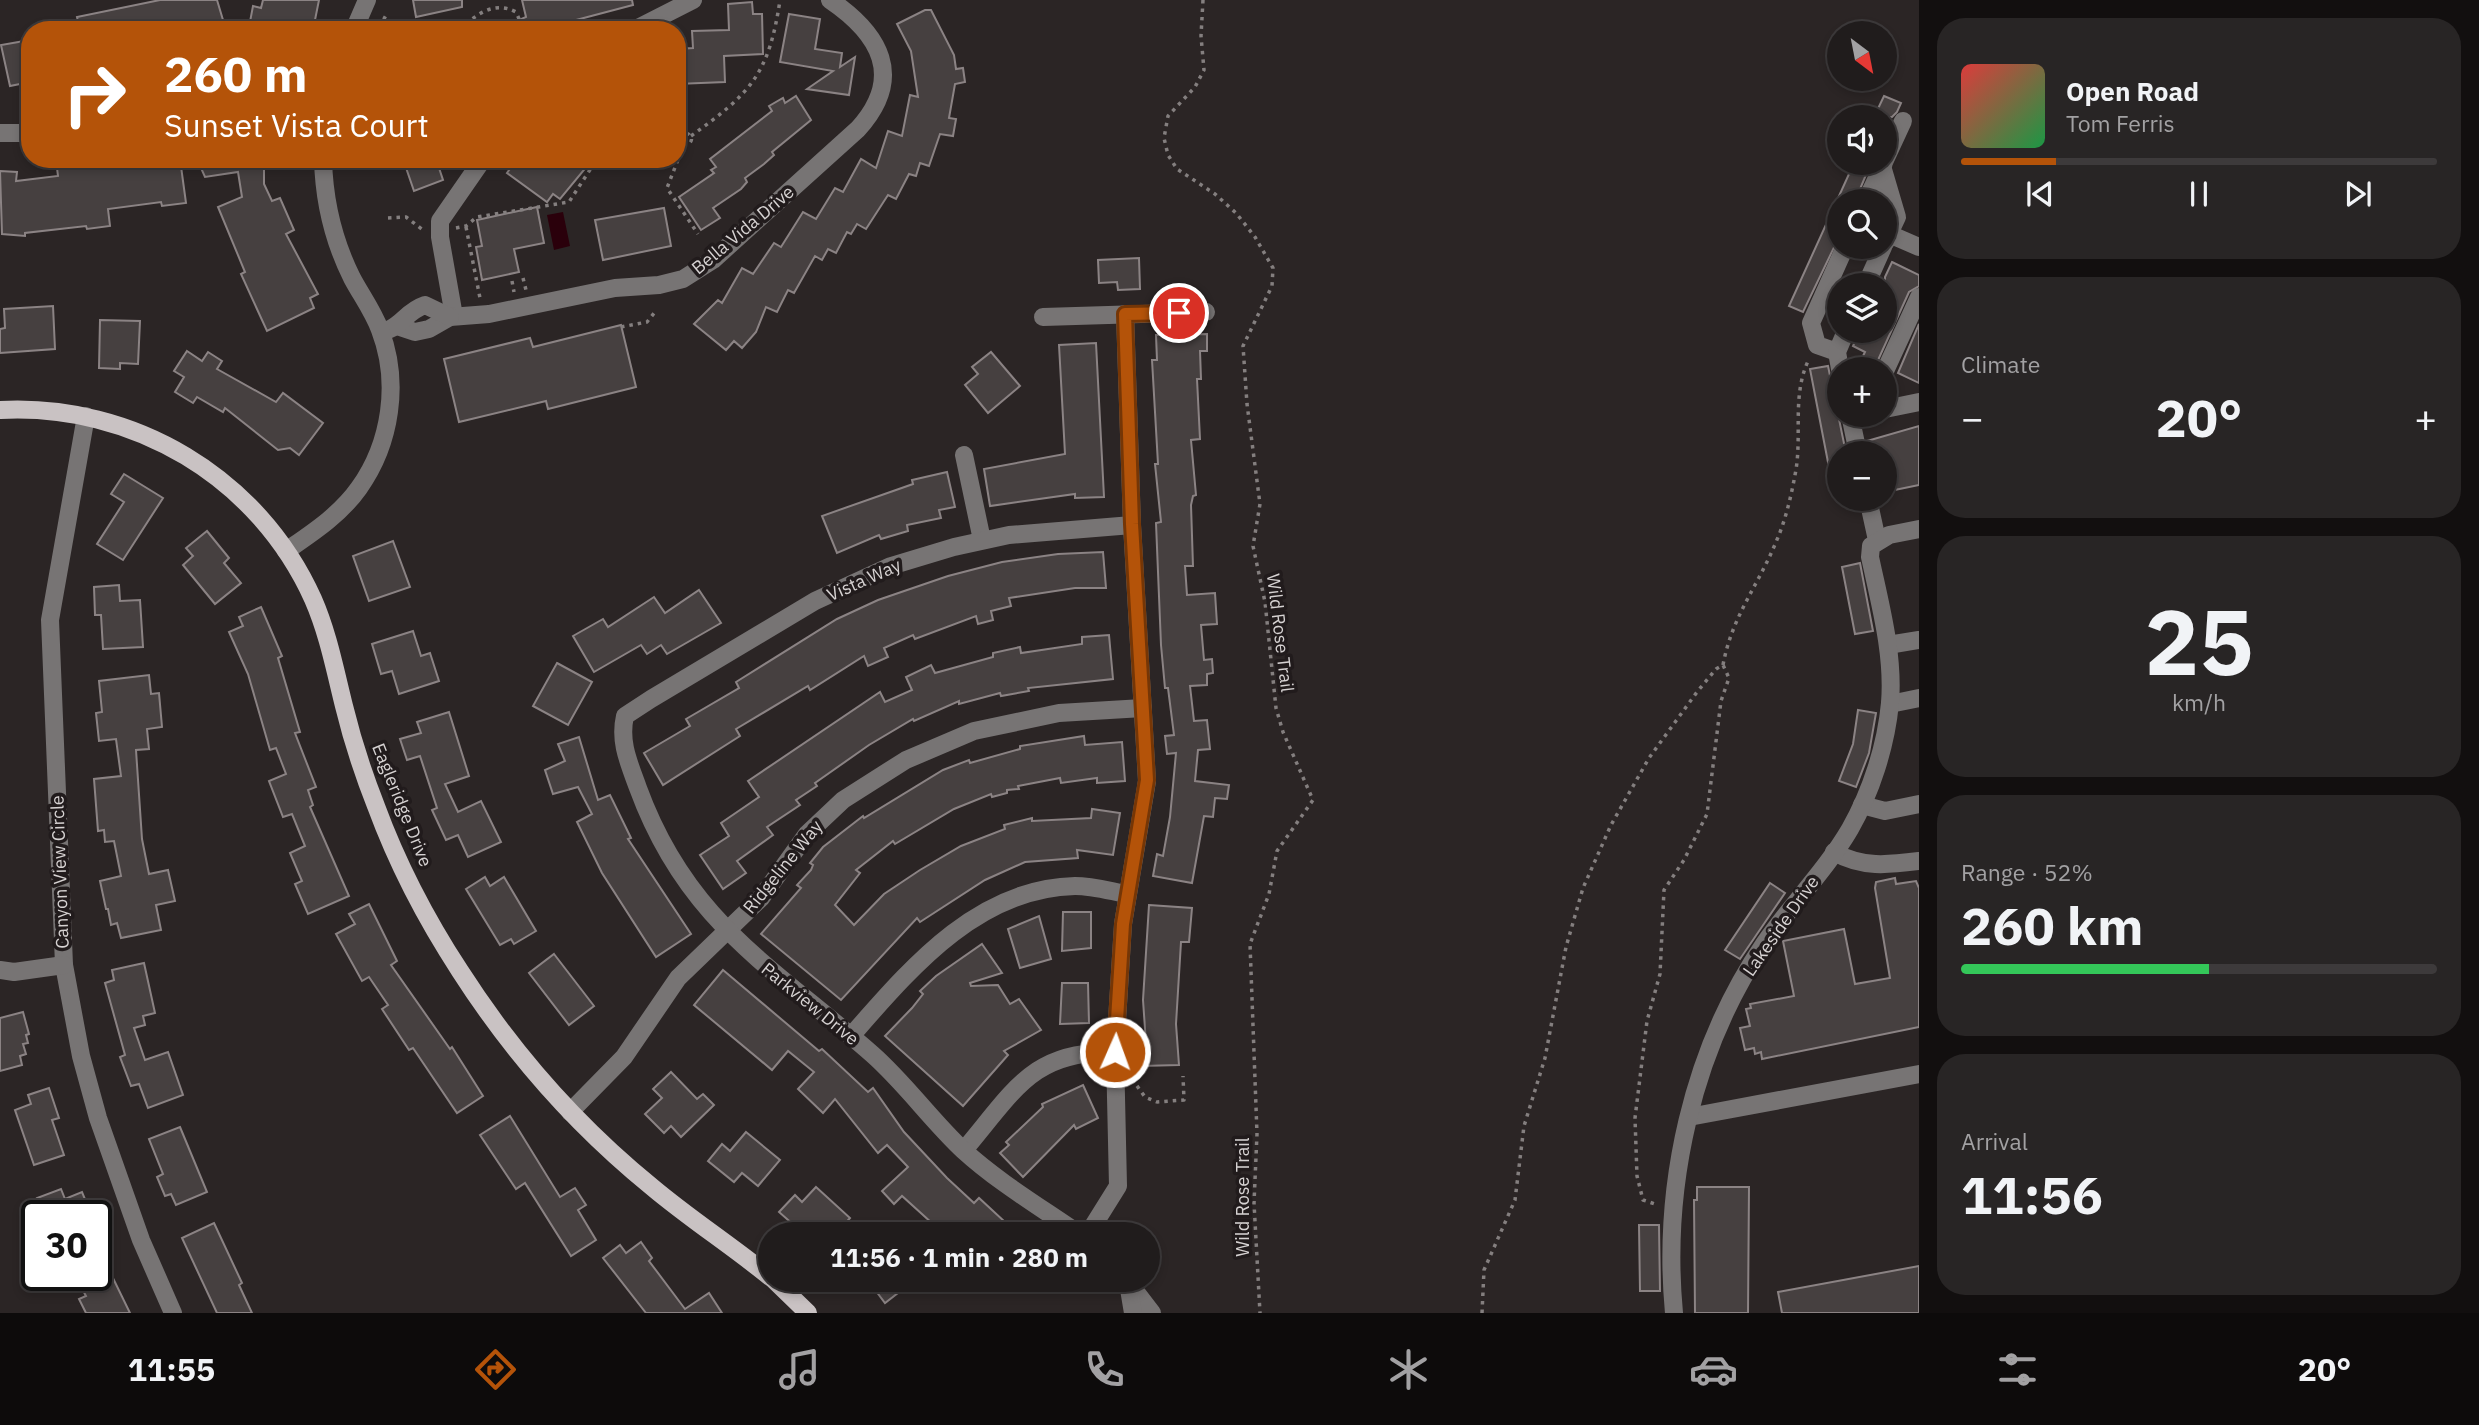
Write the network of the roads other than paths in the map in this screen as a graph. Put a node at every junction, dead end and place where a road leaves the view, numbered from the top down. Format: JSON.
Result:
{"nodes":[{"id":1,"x":367,"y":0,"type":"edge"},
{"id":2,"x":693,"y":0,"type":"edge"},
{"id":3,"x":830,"y":0,"type":"edge"},
{"id":4,"x":358,"y":21,"type":"edge"},
{"id":5,"x":652,"y":21,"type":"edge"},
{"id":6,"x":1903,"y":121,"type":"dead end"},
{"id":7,"x":0,"y":133,"type":"edge"},
{"id":8,"x":21,"y":133,"type":"edge"},
{"id":9,"x":1897,"y":134,"type":"edge"},
{"id":10,"x":324,"y":168,"type":"edge"},
{"id":11,"x":477,"y":168,"type":"edge"},
{"id":12,"x":1897,"y":243,"type":"edge"},
{"id":13,"x":1919,"y":247,"type":"edge"},
{"id":14,"x":1840,"y":259,"type":"edge"},
{"id":15,"x":1919,"y":297,"type":"edge"},
{"id":16,"x":1206,"y":312,"type":"dead end"},
{"id":17,"x":1125,"y":314,"type":"junction"},
{"id":18,"x":452,"y":316,"type":"junction"},
{"id":19,"x":1043,"y":317,"type":"dead end"},
{"id":20,"x":389,"y":329,"type":"junction"},
{"id":21,"x":1833,"y":357,"type":"edge"},
{"id":22,"x":1891,"y":357,"type":"edge"},
{"id":23,"x":1919,"y":402,"type":"edge"},
{"id":24,"x":1897,"y":407,"type":"edge"},
{"id":25,"x":0,"y":410,"type":"edge"},
{"id":26,"x":86,"y":416,"type":"junction"},
{"id":27,"x":964,"y":455,"type":"dead end"},
{"id":28,"x":1870,"y":511,"type":"edge"},
{"id":29,"x":1132,"y":524,"type":"junction"},
{"id":30,"x":1919,"y":529,"type":"edge"},
{"id":31,"x":982,"y":540,"type":"junction"},
{"id":32,"x":1874,"y":543,"type":"junction"},
{"id":33,"x":286,"y":551,"type":"junction"},
{"id":34,"x":1919,"y":640,"type":"edge"},
{"id":35,"x":1888,"y":645,"type":"junction"},
{"id":36,"x":1919,"y":698,"type":"edge"},
{"id":37,"x":1890,"y":704,"type":"junction"},
{"id":38,"x":1143,"y":708,"type":"junction"},
{"id":39,"x":625,"y":716,"type":"joint"},
{"id":40,"x":1919,"y":804,"type":"edge"},
{"id":41,"x":1862,"y":805,"type":"junction"},
{"id":42,"x":1834,"y":852,"type":"junction"},
{"id":43,"x":1919,"y":861,"type":"edge"},
{"id":44,"x":1127,"y":894,"type":"junction"},
{"id":45,"x":727,"y":933,"type":"junction"},
{"id":46,"x":64,"y":965,"type":"junction"},
{"id":47,"x":0,"y":970,"type":"edge"},
{"id":48,"x":851,"y":1036,"type":"junction"},
{"id":49,"x":1115,"y":1052,"type":"junction"},
{"id":50,"x":1919,"y":1074,"type":"edge"},
{"id":51,"x":570,"y":1112,"type":"junction"},
{"id":52,"x":1689,"y":1117,"type":"junction"},
{"id":53,"x":964,"y":1150,"type":"junction"},
{"id":54,"x":1063,"y":1222,"type":"edge"},
{"id":55,"x":1096,"y":1222,"type":"edge"},
{"id":56,"x":758,"y":1267,"type":"edge"},
{"id":57,"x":786,"y":1292,"type":"edge"},
{"id":58,"x":1129,"y":1292,"type":"edge"},
{"id":59,"x":1136,"y":1292,"type":"edge"},
{"id":60,"x":173,"y":1313,"type":"edge"},
{"id":61,"x":808,"y":1313,"type":"edge"},
{"id":62,"x":1133,"y":1313,"type":"edge"},
{"id":63,"x":1152,"y":1313,"type":"edge"},
{"id":64,"x":1674,"y":1313,"type":"edge"}],
"edges":[{"from":1,"to":4,"type":"street"},
{"from":2,"to":5,"type":"street"},
{"from":3,"to":18,"type":"street","name":"Bella Vida Drive"},
{"from":6,"to":9,"type":"street"},
{"from":7,"to":8,"type":"street"},
{"from":10,"to":20,"type":"street"},
{"from":11,"to":18,"type":"street"},
{"from":12,"to":13,"type":"street"},
{"from":14,"to":21,"type":"street"},
{"from":15,"to":22,"type":"street"},
{"from":16,"to":17,"type":"street"},
{"from":17,"to":19,"type":"street"},
{"from":17,"to":29,"type":"street"},
{"from":18,"to":20,"type":"street","name":"Bella Vida Drive"},
{"from":20,"to":33,"type":"street"},
{"from":23,"to":24,"type":"street"},
{"from":25,"to":26,"type":"main road","name":"Eagleridge Drive"},
{"from":26,"to":33,"type":"main road","name":"Eagleridge Drive"},
{"from":26,"to":46,"type":"street","name":"Canyon View Circle"},
{"from":27,"to":31,"type":"street"},
{"from":28,"to":32,"type":"street","name":"Lakeside Drive"},
{"from":29,"to":31,"type":"street","name":"Vista Way"},
{"from":29,"to":38,"type":"street"},
{"from":30,"to":32,"type":"street"},
{"from":31,"to":39,"type":"street","name":"Vista Way"},
{"from":32,"to":35,"type":"street","name":"Lakeside Drive"},
{"from":33,"to":51,"type":"main road","name":"Eagleridge Drive"},
{"from":34,"to":35,"type":"street"},
{"from":35,"to":37,"type":"street","name":"Lakeside Drive"},
{"from":36,"to":37,"type":"street"},
{"from":37,"to":41,"type":"street","name":"Lakeside Drive"},
{"from":38,"to":44,"type":"street"},
{"from":38,"to":45,"type":"street","name":"Ridgeline Way"},
{"from":39,"to":45,"type":"street","name":"Parkview Drive"},
{"from":40,"to":41,"type":"street"},
{"from":41,"to":42,"type":"street","name":"Lakeside Drive"},
{"from":42,"to":43,"type":"street"},
{"from":42,"to":52,"type":"street","name":"Lakeside Drive"},
{"from":44,"to":48,"type":"street"},
{"from":44,"to":49,"type":"street"},
{"from":45,"to":48,"type":"street","name":"Parkview Drive"},
{"from":45,"to":51,"type":"street","name":"Ridgeline Way"},
{"from":46,"to":47,"type":"street"},
{"from":46,"to":60,"type":"street","name":"Canyon View Circle"},
{"from":48,"to":53,"type":"street","name":"Parkview Drive"},
{"from":49,"to":53,"type":"street"},
{"from":49,"to":55,"type":"street"},
{"from":50,"to":52,"type":"street"},
{"from":51,"to":56,"type":"main road","name":"Eagleridge Drive"},
{"from":52,"to":64,"type":"street","name":"Lakeside Drive"},
{"from":53,"to":54,"type":"street","name":"Parkview Drive"},
{"from":57,"to":61,"type":"main road","name":"Eagleridge Drive"},
{"from":58,"to":62,"type":"street"},
{"from":59,"to":63,"type":"street"}]}
